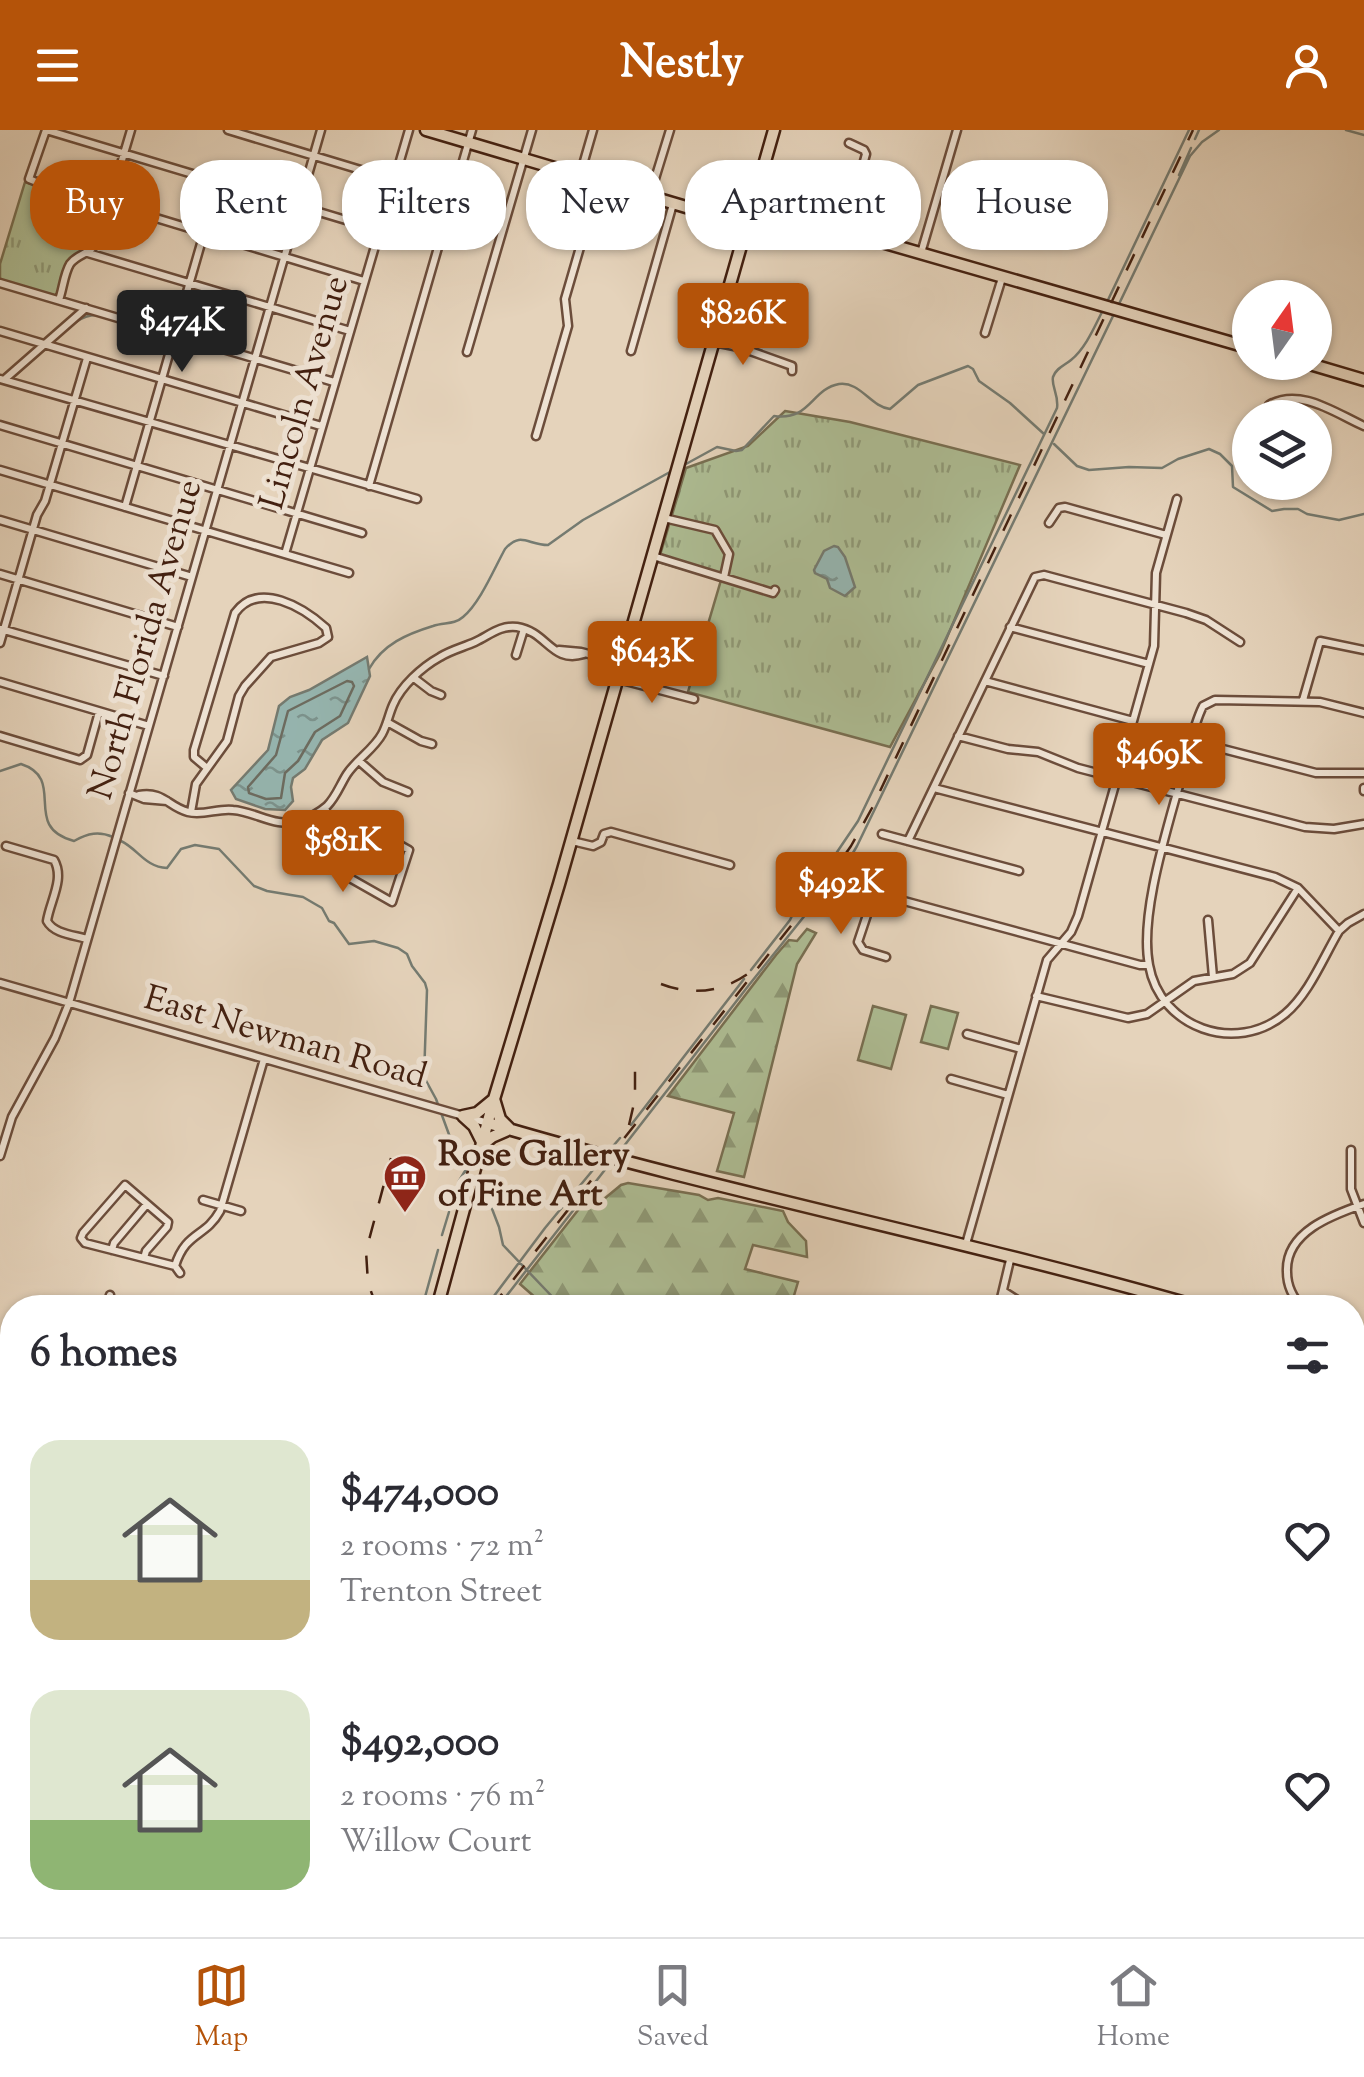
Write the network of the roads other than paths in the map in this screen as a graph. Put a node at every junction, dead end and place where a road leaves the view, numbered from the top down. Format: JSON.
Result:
{"nodes":[{"id":1,"x":46,"y":130,"type":"edge"},
{"id":2,"x":130,"y":130,"type":"edge"},
{"id":3,"x":228,"y":130,"type":"edge"},
{"id":4,"x":321,"y":130,"type":"edge"},
{"id":5,"x":409,"y":130,"type":"edge"},
{"id":6,"x":426,"y":130,"type":"edge"},
{"id":7,"x":532,"y":130,"type":"edge"},
{"id":8,"x":593,"y":130,"type":"edge"},
{"id":9,"x":670,"y":130,"type":"edge"},
{"id":10,"x":774,"y":130,"type":"edge"},
{"id":11,"x":956,"y":130,"type":"edge"},
{"id":12,"x":470,"y":136,"type":"edge"},
{"id":13,"x":849,"y":143,"type":"dead end"},
{"id":14,"x":123,"y":154,"type":"junction"},
{"id":15,"x":314,"y":156,"type":"junction"},
{"id":16,"x":524,"y":158,"type":"junction"},
{"id":17,"x":35,"y":160,"type":"edge"},
{"id":18,"x":121,"y":160,"type":"edge"},
{"id":19,"x":313,"y":160,"type":"edge"},
{"id":20,"x":400,"y":160,"type":"edge"},
{"id":21,"x":531,"y":160,"type":"edge"},
{"id":22,"x":584,"y":160,"type":"edge"},
{"id":23,"x":661,"y":160,"type":"edge"},
{"id":24,"x":766,"y":160,"type":"edge"},
{"id":25,"x":864,"y":160,"type":"edge"},
{"id":26,"x":342,"y":164,"type":"edge"},
{"id":27,"x":180,"y":171,"type":"edge"},
{"id":28,"x":665,"y":201,"type":"edge"},
{"id":29,"x":673,"y":204,"type":"junction"},
{"id":30,"x":685,"y":206,"type":"edge"},
{"id":31,"x":92,"y":250,"type":"edge"},
{"id":32,"x":199,"y":250,"type":"edge"},
{"id":33,"x":263,"y":250,"type":"edge"},
{"id":34,"x":286,"y":250,"type":"edge"},
{"id":35,"x":374,"y":250,"type":"edge"},
{"id":36,"x":579,"y":250,"type":"edge"},
{"id":37,"x":740,"y":250,"type":"edge"},
{"id":38,"x":910,"y":250,"type":"edge"},
{"id":39,"x":88,"y":252,"type":"junction"},
{"id":40,"x":921,"y":253,"type":"junction"},
{"id":41,"x":284,"y":256,"type":"junction"},
{"id":42,"x":1002,"y":277,"type":"junction"},
{"id":43,"x":364,"y":281,"type":"junction"},
{"id":44,"x":0,"y":282,"type":"edge"},
{"id":45,"x":189,"y":283,"type":"junction"},
{"id":46,"x":60,"y":300,"type":"junction"},
{"id":47,"x":269,"y":307,"type":"junction"},
{"id":48,"x":86,"y":308,"type":"junction"},
{"id":49,"x":0,"y":331,"type":"edge"},
{"id":50,"x":350,"y":331,"type":"junction"},
{"id":51,"x":985,"y":332,"type":"dead end"},
{"id":52,"x":174,"y":335,"type":"junction"},
{"id":53,"x":714,"y":342,"type":"junction"},
{"id":54,"x":1232,"y":343,"type":"edge"},
{"id":55,"x":45,"y":345,"type":"junction"},
{"id":56,"x":630,"y":351,"type":"dead end"},
{"id":57,"x":467,"y":352,"type":"dead end"},
{"id":58,"x":87,"y":358,"type":"junction"},
{"id":59,"x":255,"y":358,"type":"junction"},
{"id":60,"x":792,"y":371,"type":"dead end"},
{"id":61,"x":1332,"y":371,"type":"edge"},
{"id":62,"x":162,"y":379,"type":"junction"},
{"id":63,"x":1364,"y":380,"type":"edge"},
{"id":64,"x":1,"y":381,"type":"edge"},
{"id":65,"x":334,"y":382,"type":"junction"},
{"id":66,"x":74,"y":400,"type":"junction"},
{"id":67,"x":242,"y":402,"type":"junction"},
{"id":68,"x":1332,"y":412,"type":"edge"},
{"id":69,"x":150,"y":423,"type":"junction"},
{"id":70,"x":0,"y":425,"type":"edge"},
{"id":71,"x":322,"y":426,"type":"junction"},
{"id":72,"x":1364,"y":426,"type":"edge"},
{"id":73,"x":536,"y":436,"type":"dead end"},
{"id":74,"x":62,"y":444,"type":"junction"},
{"id":75,"x":229,"y":446,"type":"junction"},
{"id":76,"x":137,"y":466,"type":"junction"},
{"id":77,"x":309,"y":469,"type":"junction"},
{"id":78,"x":0,"y":470,"type":"edge"},
{"id":79,"x":50,"y":484,"type":"junction"},
{"id":80,"x":369,"y":486,"type":"junction"},
{"id":81,"x":217,"y":490,"type":"junction"},
{"id":82,"x":417,"y":499,"type":"dead end"},
{"id":83,"x":1177,"y":499,"type":"dead end"},
{"id":84,"x":125,"y":507,"type":"junction"},
{"id":85,"x":296,"y":514,"type":"junction"},
{"id":86,"x":664,"y":518,"type":"junction"},
{"id":87,"x":0,"y":520,"type":"edge"},
{"id":88,"x":1048,"y":523,"type":"dead end"},
{"id":89,"x":32,"y":530,"type":"junction"},
{"id":90,"x":205,"y":531,"type":"junction"},
{"id":91,"x":362,"y":533,"type":"dead end"},
{"id":92,"x":1166,"y":535,"type":"junction"},
{"id":93,"x":285,"y":554,"type":"junction"},
{"id":94,"x":653,"y":556,"type":"junction"},
{"id":95,"x":0,"y":574,"type":"edge"},
{"id":96,"x":349,"y":574,"type":"dead end"},
{"id":97,"x":192,"y":577,"type":"junction"},
{"id":98,"x":724,"y":577,"type":"junction"},
{"id":99,"x":18,"y":580,"type":"junction"},
{"id":100,"x":775,"y":590,"type":"dead end"},
{"id":101,"x":1154,"y":604,"type":"junction"},
{"id":102,"x":178,"y":627,"type":"junction"},
{"id":103,"x":1010,"y":627,"type":"junction"},
{"id":104,"x":2,"y":629,"type":"edge"},
{"id":105,"x":524,"y":629,"type":"junction"},
{"id":106,"x":0,"y":642,"type":"edge"},
{"id":107,"x":1240,"y":642,"type":"dead end"},
{"id":108,"x":1364,"y":650,"type":"edge"},
{"id":109,"x":516,"y":655,"type":"dead end"},
{"id":110,"x":624,"y":660,"type":"junction"},
{"id":111,"x":1150,"y":664,"type":"junction"},
{"id":112,"x":164,"y":676,"type":"junction"},
{"id":113,"x":414,"y":678,"type":"junction"},
{"id":114,"x":618,"y":679,"type":"junction"},
{"id":115,"x":984,"y":681,"type":"junction"},
{"id":116,"x":0,"y":682,"type":"edge"},
{"id":117,"x":441,"y":695,"type":"dead end"},
{"id":118,"x":694,"y":699,"type":"dead end"},
{"id":119,"x":1303,"y":700,"type":"junction"},
{"id":120,"x":99,"y":712,"type":"junction"},
{"id":121,"x":1364,"y":713,"type":"edge"},
{"id":122,"x":1134,"y":721,"type":"junction"},
{"id":123,"x":386,"y":722,"type":"junction"},
{"id":124,"x":149,"y":726,"type":"junction"},
{"id":125,"x":0,"y":736,"type":"edge"},
{"id":126,"x":958,"y":736,"type":"junction"},
{"id":127,"x":1192,"y":740,"type":"junction"},
{"id":128,"x":432,"y":744,"type":"dead end"},
{"id":129,"x":358,"y":761,"type":"junction"},
{"id":130,"x":207,"y":768,"type":"junction"},
{"id":131,"x":1364,"y":773,"type":"edge"},
{"id":132,"x":1116,"y":778,"type":"junction"},
{"id":133,"x":934,"y":788,"type":"junction"},
{"id":134,"x":408,"y":792,"type":"dead end"},
{"id":135,"x":129,"y":793,"type":"junction"},
{"id":136,"x":1177,"y":794,"type":"junction"},
{"id":137,"x":326,"y":808,"type":"junction"},
{"id":138,"x":191,"y":812,"type":"junction"},
{"id":139,"x":1364,"y":824,"type":"edge"},
{"id":140,"x":356,"y":829,"type":"dead end"},
{"id":141,"x":1102,"y":832,"type":"junction"},
{"id":142,"x":882,"y":834,"type":"dead end"},
{"id":143,"x":572,"y":841,"type":"junction"},
{"id":144,"x":908,"y":841,"type":"junction"},
{"id":145,"x":6,"y":846,"type":"dead end"},
{"id":146,"x":1163,"y":848,"type":"junction"},
{"id":147,"x":730,"y":864,"type":"dead end"},
{"id":148,"x":1019,"y":870,"type":"dead end"},
{"id":149,"x":1298,"y":888,"type":"junction"},
{"id":150,"x":1364,"y":914,"type":"edge"},
{"id":151,"x":1208,"y":920,"type":"dead end"},
{"id":152,"x":1339,"y":932,"type":"junction"},
{"id":153,"x":87,"y":939,"type":"junction"},
{"id":154,"x":1060,"y":944,"type":"junction"},
{"id":155,"x":886,"y":956,"type":"dead end"},
{"id":156,"x":1149,"y":966,"type":"junction"},
{"id":157,"x":1213,"y":977,"type":"junction"},
{"id":158,"x":0,"y":983,"type":"edge"},
{"id":159,"x":73,"y":988,"type":"junction"},
{"id":160,"x":1036,"y":996,"type":"junction"},
{"id":161,"x":1165,"y":1003,"type":"junction"},
{"id":162,"x":68,"y":1004,"type":"junction"},
{"id":163,"x":92,"y":1010,"type":"junction"},
{"id":164,"x":62,"y":1020,"type":"junction"},
{"id":165,"x":967,"y":1034,"type":"dead end"},
{"id":166,"x":1022,"y":1048,"type":"junction"},
{"id":167,"x":264,"y":1059,"type":"junction"},
{"id":168,"x":951,"y":1079,"type":"dead end"},
{"id":169,"x":1008,"y":1095,"type":"junction"},
{"id":170,"x":494,"y":1100,"type":"junction"},
{"id":171,"x":459,"y":1115,"type":"junction"},
{"id":172,"x":488,"y":1123,"type":"junction"},
{"id":173,"x":510,"y":1130,"type":"junction"},
{"id":174,"x":483,"y":1144,"type":"junction"},
{"id":175,"x":1351,"y":1150,"type":"dead end"},
{"id":176,"x":0,"y":1156,"type":"edge"},
{"id":177,"x":203,"y":1200,"type":"dead end"},
{"id":178,"x":147,"y":1204,"type":"junction"},
{"id":179,"x":222,"y":1206,"type":"junction"},
{"id":180,"x":1360,"y":1206,"type":"edge"},
{"id":181,"x":241,"y":1211,"type":"dead end"},
{"id":182,"x":1364,"y":1223,"type":"edge"},
{"id":183,"x":966,"y":1244,"type":"junction"},
{"id":184,"x":112,"y":1250,"type":"junction"},
{"id":185,"x":1012,"y":1255,"type":"junction"},
{"id":186,"x":144,"y":1258,"type":"junction"},
{"id":187,"x":1003,"y":1291,"type":"junction"},
{"id":188,"x":441,"y":1295,"type":"edge"},
{"id":189,"x":1001,"y":1295,"type":"edge"},
{"id":190,"x":1009,"y":1295,"type":"edge"},
{"id":191,"x":1150,"y":1295,"type":"edge"},
{"id":192,"x":1294,"y":1295,"type":"edge"}],
"edges":[{"from":1,"to":14,"type":"street"},
{"from":1,"to":17,"type":"street"},
{"from":2,"to":14,"type":"street"},
{"from":3,"to":15,"type":"street"},
{"from":4,"to":15,"type":"street","name":"North Florida Avenue"},
{"from":5,"to":20,"type":"street","name":"Lincoln Avenue"},
{"from":6,"to":12,"type":"main road"},
{"from":7,"to":16,"type":"street"},
{"from":8,"to":22,"type":"street"},
{"from":9,"to":23,"type":"street"},
{"from":10,"to":24,"type":"main road"},
{"from":11,"to":40,"type":"street"},
{"from":12,"to":16,"type":"main road"},
{"from":12,"to":80,"type":"street"},
{"from":13,"to":25,"type":"street"},
{"from":14,"to":18,"type":"street"},
{"from":14,"to":27,"type":"street"},
{"from":15,"to":19,"type":"street","name":"North Florida Avenue"},
{"from":15,"to":26,"type":"street"},
{"from":16,"to":21,"type":"main road"},
{"from":16,"to":57,"type":"street"},
{"from":28,"to":29,"type":"main road"},
{"from":29,"to":30,"type":"main road"},
{"from":29,"to":56,"type":"street"},
{"from":31,"to":39,"type":"street"},
{"from":32,"to":45,"type":"street"},
{"from":33,"to":41,"type":"street"},
{"from":34,"to":41,"type":"street","name":"North Florida Avenue"},
{"from":35,"to":43,"type":"street","name":"Lincoln Avenue"},
{"from":36,"to":73,"type":"street"},
{"from":37,"to":53,"type":"main road"},
{"from":38,"to":40,"type":"main road"},
{"from":39,"to":45,"type":"street"},
{"from":39,"to":46,"type":"street"},
{"from":40,"to":42,"type":"main road"},
{"from":41,"to":43,"type":"street"},
{"from":41,"to":47,"type":"street","name":"North Florida Avenue"},
{"from":42,"to":51,"type":"street"},
{"from":42,"to":54,"type":"main road"},
{"from":43,"to":50,"type":"street","name":"Lincoln Avenue"},
{"from":44,"to":46,"type":"street"},
{"from":45,"to":47,"type":"street"},
{"from":45,"to":52,"type":"street"},
{"from":46,"to":48,"type":"street"},
{"from":47,"to":50,"type":"street"},
{"from":47,"to":59,"type":"street","name":"North Florida Avenue"},
{"from":48,"to":52,"type":"street"},
{"from":48,"to":55,"type":"street"},
{"from":49,"to":55,"type":"street"},
{"from":50,"to":65,"type":"street","name":"Lincoln Avenue"},
{"from":52,"to":59,"type":"street"},
{"from":52,"to":62,"type":"street"},
{"from":53,"to":60,"type":"street"},
{"from":53,"to":86,"type":"main road"},
{"from":55,"to":58,"type":"street"},
{"from":55,"to":64,"type":"street"},
{"from":58,"to":62,"type":"street"},
{"from":58,"to":66,"type":"street"},
{"from":59,"to":65,"type":"street"},
{"from":59,"to":67,"type":"street","name":"North Florida Avenue"},
{"from":61,"to":63,"type":"main road"},
{"from":62,"to":67,"type":"street"},
{"from":62,"to":69,"type":"street"},
{"from":64,"to":66,"type":"street"},
{"from":65,"to":71,"type":"street","name":"Lincoln Avenue"},
{"from":66,"to":69,"type":"street"},
{"from":66,"to":74,"type":"street"},
{"from":67,"to":71,"type":"street"},
{"from":67,"to":75,"type":"street","name":"North Florida Avenue"},
{"from":68,"to":72,"type":"street"},
{"from":69,"to":75,"type":"street"},
{"from":69,"to":76,"type":"street"},
{"from":70,"to":74,"type":"street"},
{"from":71,"to":77,"type":"street","name":"Lincoln Avenue"},
{"from":74,"to":76,"type":"street"},
{"from":74,"to":79,"type":"street"},
{"from":75,"to":77,"type":"street"},
{"from":75,"to":81,"type":"street","name":"North Florida Avenue"},
{"from":76,"to":81,"type":"street"},
{"from":76,"to":84,"type":"street"},
{"from":77,"to":80,"type":"street"},
{"from":77,"to":85,"type":"street","name":"Lincoln Avenue"},
{"from":78,"to":79,"type":"street"},
{"from":79,"to":84,"type":"street"},
{"from":79,"to":89,"type":"street"},
{"from":80,"to":82,"type":"street"},
{"from":81,"to":85,"type":"street"},
{"from":81,"to":90,"type":"street","name":"North Florida Avenue"},
{"from":83,"to":92,"type":"street"},
{"from":84,"to":90,"type":"street"},
{"from":85,"to":91,"type":"street"},
{"from":85,"to":93,"type":"street","name":"Lincoln Avenue"},
{"from":86,"to":94,"type":"main road"},
{"from":86,"to":98,"type":"street"},
{"from":87,"to":89,"type":"street"},
{"from":88,"to":92,"type":"street"},
{"from":89,"to":97,"type":"street"},
{"from":89,"to":99,"type":"street"},
{"from":90,"to":93,"type":"street"},
{"from":90,"to":97,"type":"street","name":"North Florida Avenue"},
{"from":92,"to":101,"type":"street"},
{"from":93,"to":96,"type":"street"},
{"from":94,"to":98,"type":"street"},
{"from":94,"to":110,"type":"main road"},
{"from":95,"to":99,"type":"street"},
{"from":97,"to":102,"type":"street","name":"North Florida Avenue"},
{"from":98,"to":100,"type":"street"},
{"from":99,"to":102,"type":"street"},
{"from":99,"to":104,"type":"street"},
{"from":101,"to":103,"type":"street"},
{"from":101,"to":107,"type":"street"},
{"from":101,"to":111,"type":"street"},
{"from":102,"to":112,"type":"street","name":"North Florida Avenue"},
{"from":103,"to":111,"type":"street"},
{"from":103,"to":115,"type":"street"},
{"from":104,"to":106,"type":"street"},
{"from":104,"to":112,"type":"street"},
{"from":105,"to":109,"type":"street"},
{"from":105,"to":110,"type":"street"},
{"from":105,"to":113,"type":"street"},
{"from":108,"to":119,"type":"street"},
{"from":110,"to":114,"type":"main road"},
{"from":111,"to":122,"type":"street"},
{"from":112,"to":124,"type":"street","name":"North Florida Avenue"},
{"from":113,"to":117,"type":"street"},
{"from":113,"to":123,"type":"street"},
{"from":114,"to":118,"type":"street"},
{"from":114,"to":143,"type":"main road"},
{"from":115,"to":122,"type":"street"},
{"from":115,"to":126,"type":"street"},
{"from":116,"to":120,"type":"street"},
{"from":119,"to":121,"type":"street"},
{"from":119,"to":127,"type":"street"},
{"from":120,"to":124,"type":"street"},
{"from":120,"to":125,"type":"street"},
{"from":122,"to":132,"type":"street"},
{"from":123,"to":128,"type":"street"},
{"from":123,"to":129,"type":"street"},
{"from":124,"to":135,"type":"street","name":"North Florida Avenue"},
{"from":126,"to":132,"type":"street"},
{"from":126,"to":133,"type":"street"},
{"from":127,"to":131,"type":"street"},
{"from":127,"to":136,"type":"street"},
{"from":129,"to":134,"type":"street"},
{"from":129,"to":137,"type":"street"},
{"from":130,"to":130,"type":"street"},
{"from":130,"to":138,"type":"street"},
{"from":132,"to":136,"type":"street"},
{"from":132,"to":141,"type":"street"},
{"from":133,"to":141,"type":"street"},
{"from":133,"to":144,"type":"street"},
{"from":135,"to":138,"type":"street"},
{"from":135,"to":153,"type":"street","name":"North Florida Avenue"},
{"from":136,"to":139,"type":"street"},
{"from":136,"to":146,"type":"street"},
{"from":137,"to":138,"type":"street"},
{"from":137,"to":140,"type":"street"},
{"from":141,"to":146,"type":"street"},
{"from":141,"to":154,"type":"street"},
{"from":142,"to":144,"type":"street"},
{"from":143,"to":147,"type":"street"},
{"from":143,"to":170,"type":"main road"},
{"from":144,"to":148,"type":"street"},
{"from":145,"to":153,"type":"street"},
{"from":146,"to":149,"type":"street"},
{"from":146,"to":156,"type":"street"},
{"from":149,"to":152,"type":"street"},
{"from":149,"to":157,"type":"street"},
{"from":150,"to":152,"type":"street"},
{"from":151,"to":157,"type":"street"},
{"from":152,"to":161,"type":"street"},
{"from":153,"to":159,"type":"street","name":"North Florida Avenue"},
{"from":154,"to":155,"type":"street"},
{"from":154,"to":156,"type":"street"},
{"from":154,"to":160,"type":"street"},
{"from":156,"to":161,"type":"street"},
{"from":157,"to":161,"type":"street"},
{"from":158,"to":162,"type":"street","name":"East Newman Road"},
{"from":159,"to":162,"type":"street","name":"North Florida Avenue"},
{"from":159,"to":163,"type":"street"},
{"from":160,"to":161,"type":"street"},
{"from":160,"to":166,"type":"street"},
{"from":162,"to":163,"type":"street","name":"East Newman Road"},
{"from":162,"to":164,"type":"street","name":"North Florida Avenue"},
{"from":163,"to":164,"type":"street"},
{"from":163,"to":167,"type":"street","name":"East Newman Road"},
{"from":164,"to":176,"type":"street","name":"North Florida Avenue"},
{"from":165,"to":166,"type":"street"},
{"from":166,"to":169,"type":"street"},
{"from":167,"to":171,"type":"street","name":"East Newman Road"},
{"from":167,"to":179,"type":"street"},
{"from":168,"to":169,"type":"street"},
{"from":169,"to":183,"type":"street"},
{"from":170,"to":171,"type":"main road"},
{"from":170,"to":172,"type":"main road"},
{"from":170,"to":173,"type":"main road"},
{"from":171,"to":172,"type":"street","name":"East Newman Road"},
{"from":171,"to":174,"type":"main road"},
{"from":172,"to":173,"type":"main road"},
{"from":172,"to":174,"type":"main road"},
{"from":173,"to":174,"type":"main road"},
{"from":173,"to":183,"type":"main road"},
{"from":174,"to":188,"type":"main road"},
{"from":175,"to":180,"type":"street"},
{"from":177,"to":179,"type":"street"},
{"from":178,"to":184,"type":"street"},
{"from":178,"to":184,"type":"street"},
{"from":178,"to":186,"type":"street"},
{"from":179,"to":181,"type":"street"},
{"from":179,"to":186,"type":"street"},
{"from":180,"to":182,"type":"street"},
{"from":180,"to":192,"type":"street"},
{"from":183,"to":185,"type":"main road"},
{"from":184,"to":186,"type":"street"},
{"from":185,"to":187,"type":"street"},
{"from":185,"to":191,"type":"main road"},
{"from":187,"to":189,"type":"street"},
{"from":187,"to":190,"type":"street"}]}
